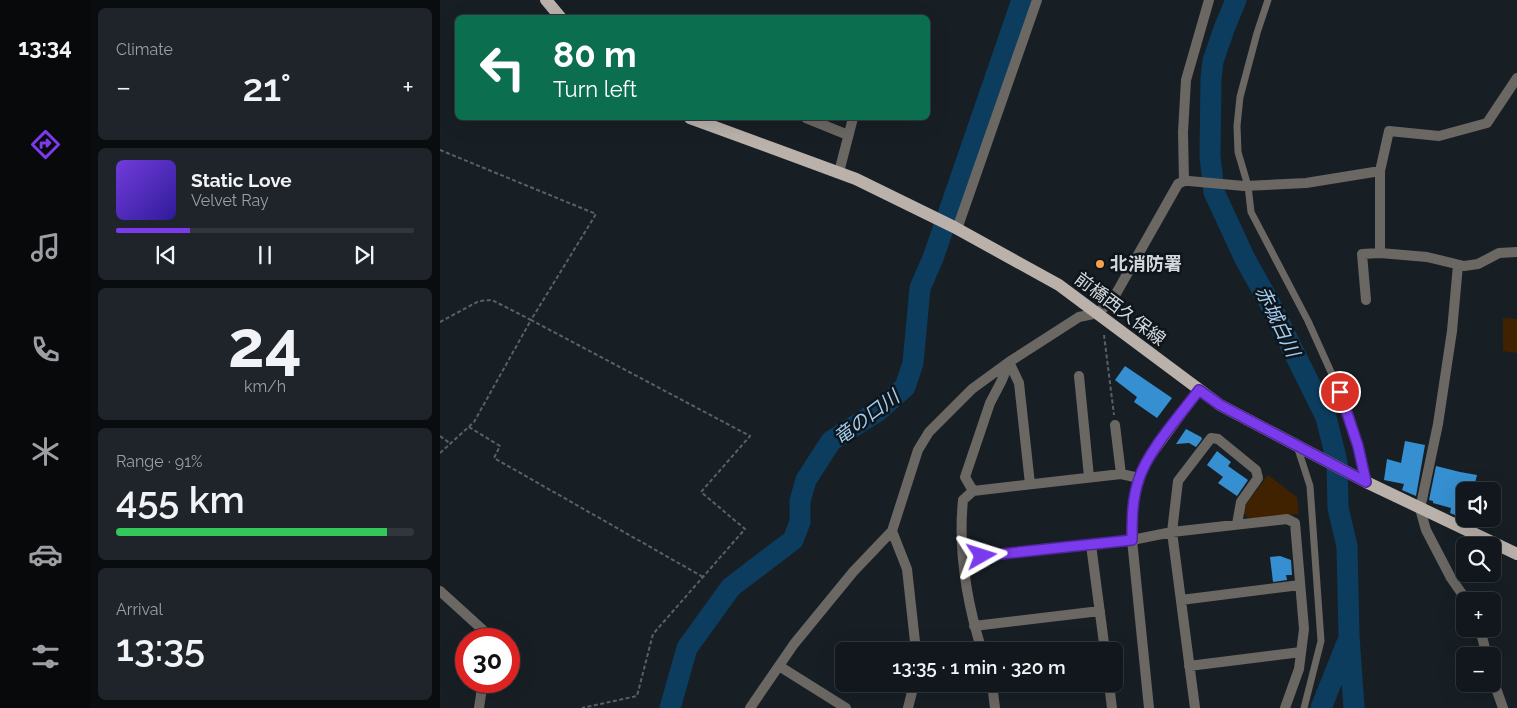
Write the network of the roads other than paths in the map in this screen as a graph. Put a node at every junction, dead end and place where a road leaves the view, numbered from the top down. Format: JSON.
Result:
{"nodes":[{"id":1,"x":546,"y":0,"type":"edge"},
{"id":2,"x":1036,"y":0,"type":"edge"},
{"id":3,"x":1209,"y":0,"type":"edge"},
{"id":4,"x":1268,"y":0,"type":"edge"},
{"id":5,"x":558,"y":15,"type":"edge"},
{"id":6,"x":1517,"y":78,"type":"edge"},
{"id":7,"x":696,"y":120,"type":"edge"},
{"id":8,"x":811,"y":120,"type":"edge"},
{"id":9,"x":852,"y":120,"type":"edge"},
{"id":10,"x":848,"y":135,"type":"junction"},
{"id":11,"x":1380,"y":171,"type":"junction"},
{"id":12,"x":839,"y":172,"type":"junction"},
{"id":13,"x":1186,"y":181,"type":"junction"},
{"id":14,"x":1246,"y":186,"type":"junction"},
{"id":15,"x":955,"y":228,"type":"junction"},
{"id":16,"x":1517,"y":252,"type":"edge"},
{"id":17,"x":1380,"y":253,"type":"junction"},
{"id":18,"x":1458,"y":265,"type":"junction"},
{"id":19,"x":1366,"y":300,"type":"dead end"},
{"id":20,"x":1098,"y":313,"type":"junction"},
{"id":21,"x":1009,"y":362,"type":"junction"},
{"id":22,"x":1080,"y":376,"type":"dead end"},
{"id":23,"x":1199,"y":390,"type":"junction"},
{"id":24,"x":1115,"y":425,"type":"road end"},
{"id":25,"x":1299,"y":447,"type":"junction"},
{"id":26,"x":1121,"y":474,"type":"junction"},
{"id":27,"x":1089,"y":478,"type":"junction"},
{"id":28,"x":1139,"y":478,"type":"junction"},
{"id":29,"x":1364,"y":481,"type":"junction"},
{"id":30,"x":1030,"y":484,"type":"junction"},
{"id":31,"x":973,"y":491,"type":"junction"},
{"id":32,"x":1420,"y":509,"type":"junction"},
{"id":33,"x":1237,"y":524,"type":"junction"},
{"id":34,"x":892,"y":531,"type":"junction"},
{"id":35,"x":1172,"y":532,"type":"junction"},
{"id":36,"x":1132,"y":540,"type":"junction"},
{"id":37,"x":1091,"y":545,"type":"junction"},
{"id":38,"x":1517,"y":554,"type":"edge"},
{"id":39,"x":964,"y":558,"type":"junction"},
{"id":40,"x":1300,"y":585,"type":"junction"},
{"id":41,"x":440,"y":591,"type":"edge"},
{"id":42,"x":1461,"y":592,"type":"edge"},
{"id":43,"x":1181,"y":600,"type":"junction"},
{"id":44,"x":1100,"y":611,"type":"junction"},
{"id":45,"x":974,"y":626,"type":"junction"},
{"id":46,"x":481,"y":628,"type":"edge"},
{"id":47,"x":915,"y":642,"type":"edge"},
{"id":48,"x":979,"y":642,"type":"edge"},
{"id":49,"x":1104,"y":642,"type":"edge"},
{"id":50,"x":1301,"y":652,"type":"junction"},
{"id":51,"x":779,"y":666,"type":"junction"},
{"id":52,"x":1189,"y":666,"type":"junction"},
{"id":53,"x":912,"y":692,"type":"edge"},
{"id":54,"x":993,"y":692,"type":"edge"},
{"id":55,"x":1110,"y":692,"type":"edge"},
{"id":56,"x":1497,"y":692,"type":"edge"},
{"id":57,"x":481,"y":693,"type":"edge"},
{"id":58,"x":479,"y":708,"type":"edge"},
{"id":59,"x":750,"y":708,"type":"edge"},
{"id":60,"x":846,"y":708,"type":"edge"},
{"id":61,"x":908,"y":708,"type":"edge"},
{"id":62,"x":995,"y":708,"type":"edge"},
{"id":63,"x":1112,"y":708,"type":"edge"},
{"id":64,"x":1148,"y":708,"type":"edge"},
{"id":65,"x":1195,"y":708,"type":"edge"},
{"id":66,"x":1285,"y":708,"type":"edge"},
{"id":67,"x":1304,"y":708,"type":"edge"},
{"id":68,"x":1503,"y":708,"type":"edge"}],
"edges":[{"from":1,"to":5,"type":"main road"},
{"from":2,"to":15,"type":"street"},
{"from":3,"to":13,"type":"street"},
{"from":4,"to":14,"type":"lane"},
{"from":6,"to":11,"type":"street"},
{"from":7,"to":12,"type":"main road","name":"前橋西久保線"},
{"from":8,"to":10,"type":"street"},
{"from":9,"to":10,"type":"street"},
{"from":10,"to":12,"type":"street"},
{"from":11,"to":14,"type":"street"},
{"from":11,"to":17,"type":"street"},
{"from":12,"to":15,"type":"main road","name":"前橋西久保線"},
{"from":13,"to":14,"type":"street"},
{"from":13,"to":20,"type":"street"},
{"from":14,"to":29,"type":"lane"},
{"from":15,"to":20,"type":"main road","name":"前橋西久保線"},
{"from":16,"to":18,"type":"street"},
{"from":17,"to":18,"type":"street"},
{"from":17,"to":19,"type":"street"},
{"from":18,"to":32,"type":"street"},
{"from":20,"to":21,"type":"street"},
{"from":20,"to":23,"type":"main road","name":"前橋西久保線"},
{"from":21,"to":30,"type":"street"},
{"from":21,"to":31,"type":"street"},
{"from":21,"to":34,"type":"street"},
{"from":22,"to":27,"type":"street"},
{"from":23,"to":25,"type":"main road","name":"前橋西久保線"},
{"from":23,"to":28,"type":"street"},
{"from":24,"to":26,"type":"street"},
{"from":25,"to":29,"type":"main road","name":"前橋西久保線"},
{"from":25,"to":67,"type":"lane"},
{"from":26,"to":27,"type":"street"},
{"from":26,"to":28,"type":"street"},
{"from":27,"to":30,"type":"street"},
{"from":28,"to":36,"type":"street"},
{"from":29,"to":32,"type":"main road","name":"前橋西久保線"},
{"from":30,"to":31,"type":"street"},
{"from":31,"to":39,"type":"street"},
{"from":32,"to":38,"type":"main road","name":"前橋西久保線"},
{"from":32,"to":42,"type":"street"},
{"from":33,"to":35,"type":"street"},
{"from":33,"to":35,"type":"street"},
{"from":33,"to":40,"type":"street"},
{"from":34,"to":47,"type":"street"},
{"from":34,"to":51,"type":"street"},
{"from":35,"to":36,"type":"street"},
{"from":35,"to":43,"type":"street"},
{"from":36,"to":37,"type":"street"},
{"from":36,"to":64,"type":"street"},
{"from":37,"to":39,"type":"street"},
{"from":37,"to":44,"type":"street"},
{"from":39,"to":45,"type":"street"},
{"from":40,"to":43,"type":"street"},
{"from":40,"to":50,"type":"street"},
{"from":41,"to":46,"type":"street"},
{"from":43,"to":52,"type":"street"},
{"from":44,"to":45,"type":"street"},
{"from":44,"to":49,"type":"street"},
{"from":45,"to":48,"type":"street"},
{"from":50,"to":52,"type":"street"},
{"from":50,"to":66,"type":"street"},
{"from":51,"to":59,"type":"street"},
{"from":51,"to":60,"type":"street"},
{"from":52,"to":65,"type":"street"},
{"from":53,"to":61,"type":"street"},
{"from":54,"to":62,"type":"street"},
{"from":55,"to":63,"type":"street"},
{"from":56,"to":68,"type":"street"},
{"from":57,"to":58,"type":"street"}]}
